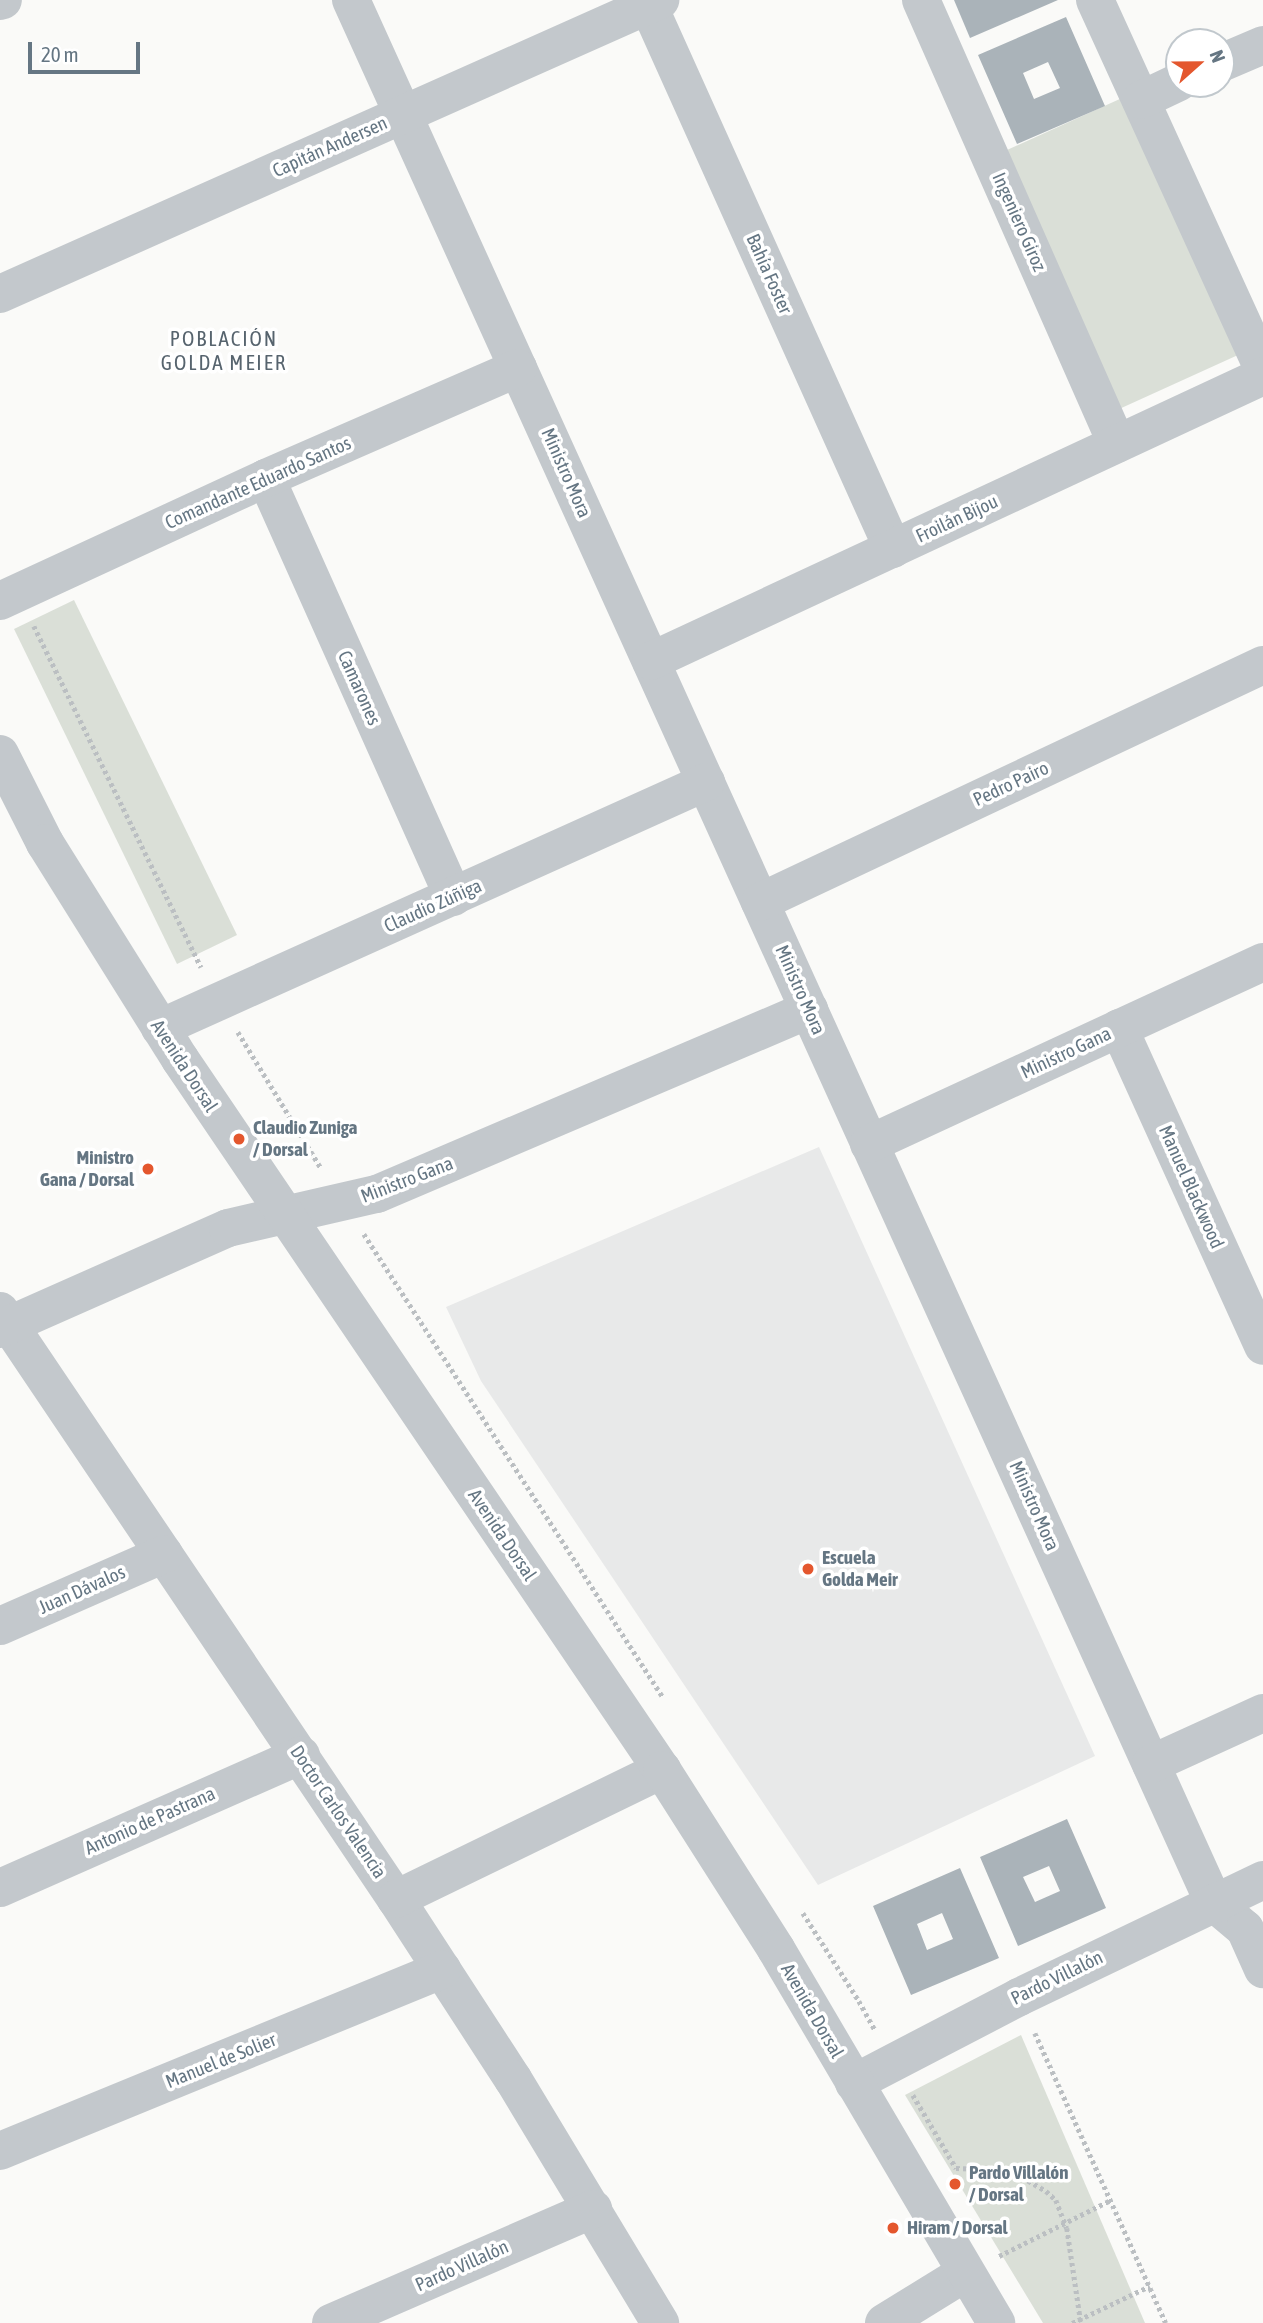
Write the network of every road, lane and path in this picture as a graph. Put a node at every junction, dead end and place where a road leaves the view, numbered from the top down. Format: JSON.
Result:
{"nodes":[{"id":1,"x":351,"y":0,"type":"edge"},
{"id":2,"x":922,"y":0,"type":"edge"},
{"id":3,"x":1095,"y":0,"type":"edge"},
{"id":4,"x":651,"y":2,"type":"edge"},
{"id":5,"x":1263,"y":44,"type":"edge"},
{"id":6,"x":1235,"y":57,"type":"edge"},
{"id":7,"x":1165,"y":89,"type":"edge"},
{"id":8,"x":1141,"y":100,"type":"junction"},
{"id":9,"x":403,"y":114,"type":"junction"},
{"id":10,"x":0,"y":294,"type":"edge"},
{"id":11,"x":1255,"y":330,"type":"edge"},
{"id":12,"x":518,"y":368,"type":"junction"},
{"id":13,"x":1263,"y":369,"type":"edge"},
{"id":14,"x":1263,"y":376,"type":"edge"},
{"id":15,"x":1117,"y":444,"type":"junction"},
{"id":16,"x":265,"y":478,"type":"junction"},
{"id":17,"x":893,"y":549,"type":"junction"},
{"id":18,"x":9,"y":597,"type":"edge"},
{"id":19,"x":651,"y":661,"type":"junction"},
{"id":20,"x":1263,"y":666,"type":"edge"},
{"id":21,"x":0,"y":754,"type":"edge"},
{"id":22,"x":706,"y":782,"type":"junction"},
{"id":23,"x":453,"y":897,"type":"junction"},
{"id":24,"x":760,"y":902,"type":"junction"},
{"id":25,"x":1263,"y":961,"type":"edge"},
{"id":26,"x":219,"y":1002,"type":"junction"},
{"id":27,"x":809,"y":1010,"type":"junction"},
{"id":28,"x":160,"y":1028,"type":"junction"},
{"id":29,"x":1119,"y":1028,"type":"junction"},
{"id":30,"x":869,"y":1144,"type":"junction"},
{"id":31,"x":344,"y":1203,"type":"junction"},
{"id":32,"x":284,"y":1213,"type":"junction"},
{"id":33,"x":3,"y":1321,"type":"edge"},
{"id":34,"x":1263,"y":1346,"type":"edge"},
{"id":35,"x":164,"y":1554,"type":"junction"},
{"id":36,"x":0,"y":1626,"type":"edge"},
{"id":37,"x":670,"y":1707,"type":"dead end"},
{"id":38,"x":1263,"y":1713,"type":"edge"},
{"id":39,"x":301,"y":1755,"type":"junction"},
{"id":40,"x":1151,"y":1764,"type":"junction"},
{"id":41,"x":662,"y":1770,"type":"junction"},
{"id":42,"x":1263,"y":1880,"type":"edge"},
{"id":43,"x":0,"y":1888,"type":"edge"},
{"id":44,"x":396,"y":1899,"type":"junction"},
{"id":45,"x":1214,"y":1903,"type":"junction"},
{"id":46,"x":799,"y":1907,"type":"dead end"},
{"id":47,"x":1263,"y":1969,"type":"edge"},
{"id":48,"x":442,"y":1970,"type":"junction"},
{"id":49,"x":1018,"y":1997,"type":"junction"},
{"id":50,"x":859,"y":2000,"type":"junction"},
{"id":51,"x":820,"y":2025,"type":"junction"},
{"id":52,"x":893,"y":2062,"type":"junction"},
{"id":53,"x":854,"y":2083,"type":"junction"},
{"id":54,"x":0,"y":2151,"type":"edge"},
{"id":55,"x":1111,"y":2200,"type":"junction"},
{"id":56,"x":593,"y":2209,"type":"junction"},
{"id":57,"x":1065,"y":2225,"type":"junction"},
{"id":58,"x":965,"y":2273,"type":"junction"},
{"id":59,"x":1150,"y":2286,"type":"junction"},
{"id":60,"x":1080,"y":2321,"type":"edge"},
{"id":61,"x":331,"y":2323,"type":"edge"},
{"id":62,"x":660,"y":2323,"type":"edge"},
{"id":63,"x":884,"y":2323,"type":"edge"},
{"id":64,"x":996,"y":2323,"type":"edge"},
{"id":65,"x":1072,"y":2323,"type":"edge"},
{"id":66,"x":1167,"y":2323,"type":"edge"}],
"edges":[{"from":1,"to":9,"type":"street","name":"Ministro Mora"},
{"from":2,"to":15,"type":"street","name":"Ingeniero Giroz"},
{"from":3,"to":8,"type":"street"},
{"from":4,"to":9,"type":"street","name":"Capitán Andersen"},
{"from":4,"to":17,"type":"street","name":"Bahía Foster"},
{"from":5,"to":6,"type":"street"},
{"from":7,"to":8,"type":"street"},
{"from":8,"to":11,"type":"street"},
{"from":9,"to":10,"type":"street","name":"Capitán Andersen"},
{"from":9,"to":12,"type":"street","name":"Ministro Mora"},
{"from":11,"to":13,"type":"street"},
{"from":12,"to":16,"type":"street","name":"Comandante Eduardo Santos"},
{"from":12,"to":19,"type":"street","name":"Ministro Mora"},
{"from":14,"to":15,"type":"street","name":"Froilán Bijou"},
{"from":15,"to":17,"type":"street","name":"Froilán Bijou"},
{"from":16,"to":18,"type":"street","name":"Comandante Eduardo Santos"},
{"from":16,"to":23,"type":"street","name":"Camarones"},
{"from":17,"to":19,"type":"street","name":"Froilán Bijou"},
{"from":18,"to":26,"type":"path"},
{"from":19,"to":22,"type":"street","name":"Ministro Mora"},
{"from":20,"to":24,"type":"street","name":"Pedro Pairo"},
{"from":21,"to":28,"type":"street","name":"Avenida Dorsal"},
{"from":22,"to":23,"type":"street","name":"Claudio Zúñiga"},
{"from":22,"to":24,"type":"street","name":"Ministro Mora"},
{"from":23,"to":26,"type":"street","name":"Claudio Zúñiga"},
{"from":24,"to":27,"type":"street","name":"Ministro Mora"},
{"from":25,"to":29,"type":"street","name":"Ministro Gana"},
{"from":26,"to":28,"type":"street","name":"Claudio Zúñiga"},
{"from":26,"to":31,"type":"path"},
{"from":27,"to":30,"type":"street","name":"Ministro Mora"},
{"from":27,"to":31,"type":"street","name":"Ministro Gana"},
{"from":28,"to":32,"type":"street","name":"Avenida Dorsal"},
{"from":29,"to":30,"type":"street","name":"Ministro Gana"},
{"from":29,"to":34,"type":"street","name":"Manuel Blackwood"},
{"from":30,"to":40,"type":"street","name":"Ministro Mora"},
{"from":31,"to":32,"type":"street","name":"Ministro Gana"},
{"from":31,"to":37,"type":"path"},
{"from":32,"to":33,"type":"street","name":"Ministro Gana"},
{"from":32,"to":41,"type":"street","name":"Avenida Dorsal"},
{"from":33,"to":35,"type":"street","name":"Doctor Carlos Valencia"},
{"from":35,"to":36,"type":"street","name":"Juan Dávalos"},
{"from":35,"to":39,"type":"street","name":"Doctor Carlos Valencia"},
{"from":38,"to":40,"type":"street"},
{"from":39,"to":43,"type":"street","name":"Antonio de Pastrana"},
{"from":39,"to":44,"type":"street","name":"Doctor Carlos Valencia"},
{"from":40,"to":45,"type":"street","name":"Ministro Mora"},
{"from":41,"to":44,"type":"street"},
{"from":41,"to":51,"type":"street","name":"Avenida Dorsal"},
{"from":42,"to":45,"type":"street","name":"Pardo Villalón"},
{"from":44,"to":48,"type":"street","name":"Doctor Carlos Valencia"},
{"from":45,"to":47,"type":"street","name":"Ministro Mora"},
{"from":45,"to":49,"type":"street","name":"Pardo Villalón"},
{"from":46,"to":50,"type":"path"},
{"from":48,"to":54,"type":"street","name":"Manuel de Solier"},
{"from":48,"to":56,"type":"street","name":"Doctor Carlos Valencia"},
{"from":49,"to":52,"type":"street","name":"Pardo Villalón"},
{"from":49,"to":55,"type":"path"},
{"from":50,"to":51,"type":"path"},
{"from":50,"to":52,"type":"path"},
{"from":51,"to":53,"type":"street","name":"Avenida Dorsal"},
{"from":52,"to":53,"type":"street","name":"Pardo Villalón"},
{"from":52,"to":57,"type":"path"},
{"from":53,"to":58,"type":"street","name":"Avenida Dorsal"},
{"from":55,"to":57,"type":"path"},
{"from":55,"to":59,"type":"path"},
{"from":56,"to":61,"type":"street","name":"Pardo Villalón"},
{"from":56,"to":62,"type":"street","name":"Doctor Carlos Valencia"},
{"from":57,"to":58,"type":"path"},
{"from":57,"to":60,"type":"path"},
{"from":58,"to":63,"type":"street"},
{"from":58,"to":64,"type":"street","name":"Avenida Dorsal"},
{"from":59,"to":60,"type":"path"},
{"from":59,"to":66,"type":"path"},
{"from":60,"to":65,"type":"path"}]}
